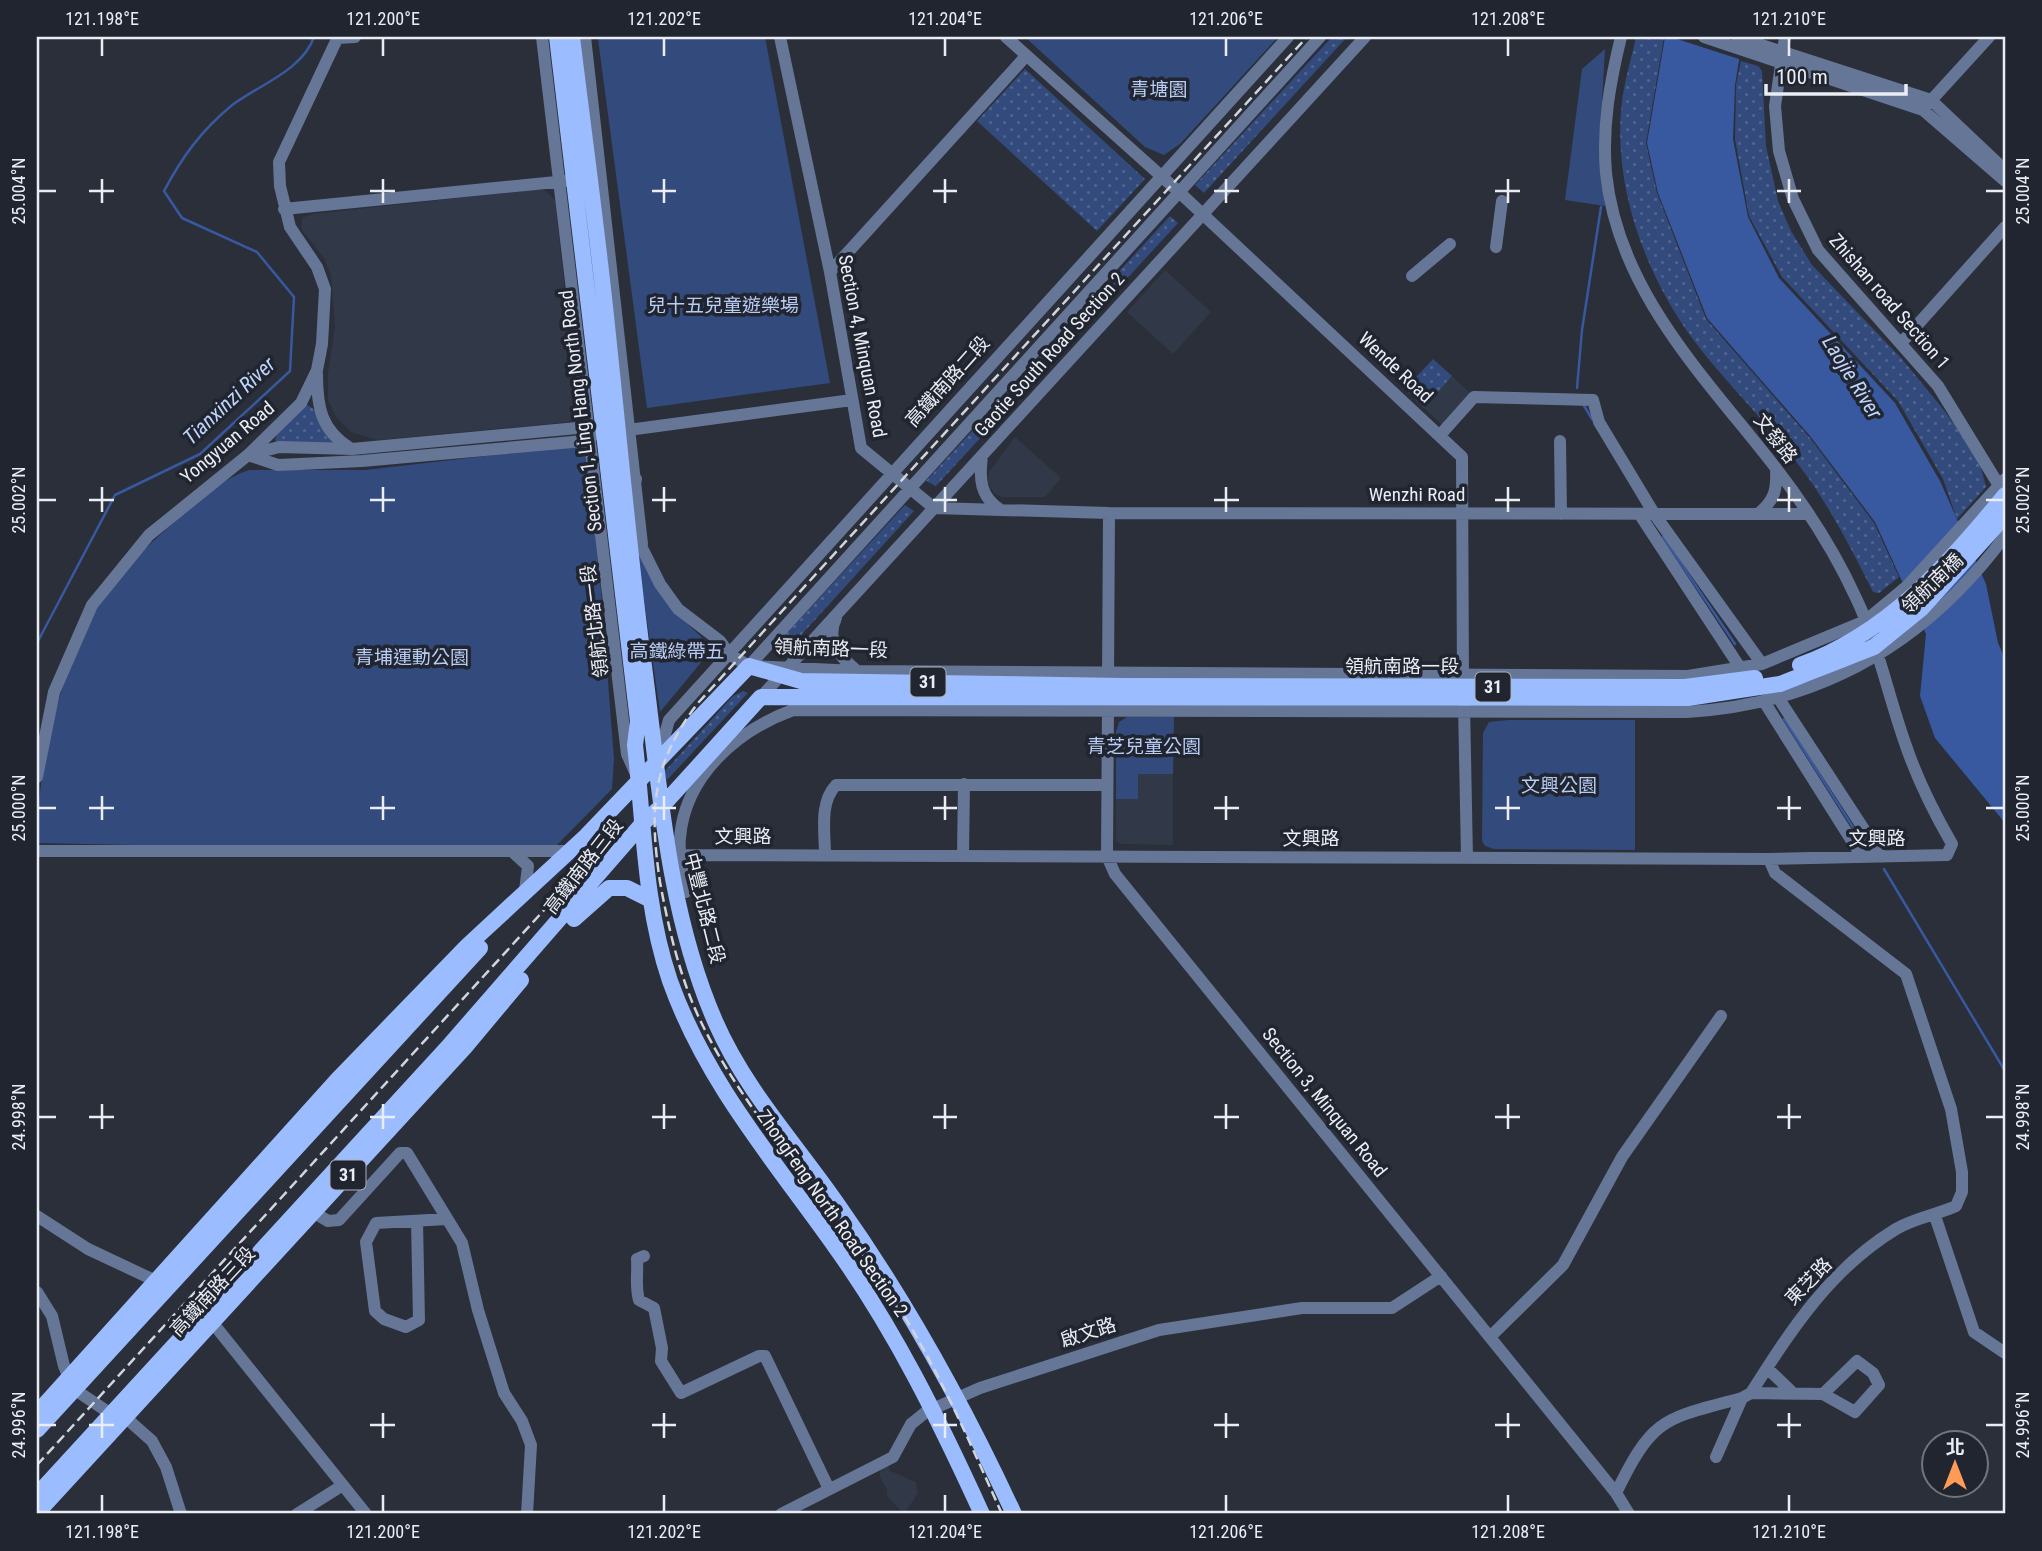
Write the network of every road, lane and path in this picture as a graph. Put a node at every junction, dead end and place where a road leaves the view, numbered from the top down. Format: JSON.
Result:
{"nodes":[{"id":1,"x":338,"y":37,"type":"edge"},
{"id":2,"x":355,"y":37,"type":"edge"},
{"id":3,"x":542,"y":37,"type":"edge"},
{"id":4,"x":557,"y":37,"type":"edge"},
{"id":5,"x":572,"y":37,"type":"edge"},
{"id":6,"x":585,"y":37,"type":"edge"},
{"id":7,"x":780,"y":37,"type":"edge"},
{"id":8,"x":1006,"y":37,"type":"edge"},
{"id":9,"x":1287,"y":37,"type":"edge"},
{"id":10,"x":1320,"y":37,"type":"edge"},
{"id":11,"x":1365,"y":37,"type":"edge"},
{"id":12,"x":1621,"y":37,"type":"edge"},
{"id":13,"x":1703,"y":37,"type":"edge"},
{"id":14,"x":1737,"y":37,"type":"edge"},
{"id":15,"x":1785,"y":37,"type":"edge"},
{"id":16,"x":1989,"y":37,"type":"edge"},
{"id":17,"x":1763,"y":51,"type":"junction"},
{"id":18,"x":1026,"y":56,"type":"junction"},
{"id":19,"x":1781,"y":56,"type":"junction"},
{"id":20,"x":1927,"y":105,"type":"junction"},
{"id":21,"x":2005,"y":170,"type":"edge"},
{"id":22,"x":1161,"y":177,"type":"junction"},
{"id":23,"x":581,"y":179,"type":"junction"},
{"id":24,"x":2005,"y":181,"type":"edge"},
{"id":25,"x":1179,"y":192,"type":"junction"},
{"id":26,"x":1502,"y":201,"type":"dead end"},
{"id":27,"x":284,"y":209,"type":"junction"},
{"id":28,"x":1203,"y":215,"type":"junction"},
{"id":29,"x":2005,"y":227,"type":"edge"},
{"id":30,"x":1450,"y":244,"type":"dead end"},
{"id":31,"x":1496,"y":247,"type":"dead end"},
{"id":32,"x":830,"y":272,"type":"junction"},
{"id":33,"x":1412,"y":276,"type":"dead end"},
{"id":34,"x":1902,"y":342,"type":"junction"},
{"id":35,"x":317,"y":370,"type":"junction"},
{"id":36,"x":852,"y":400,"type":"junction"},
{"id":37,"x":611,"y":433,"type":"junction"},
{"id":38,"x":1441,"y":434,"type":"junction"},
{"id":39,"x":1560,"y":441,"type":"dead end"},
{"id":40,"x":352,"y":449,"type":"junction"},
{"id":41,"x":248,"y":455,"type":"junction"},
{"id":42,"x":982,"y":456,"type":"junction"},
{"id":43,"x":362,"y":461,"type":"junction"},
{"id":44,"x":1776,"y":468,"type":"junction"},
{"id":45,"x":893,"y":472,"type":"junction"},
{"id":46,"x":636,"y":480,"type":"junction"},
{"id":47,"x":910,"y":489,"type":"junction"},
{"id":48,"x":2004,"y":489,"type":"edge"},
{"id":49,"x":934,"y":508,"type":"junction"},
{"id":50,"x":1001,"y":510,"type":"junction"},
{"id":51,"x":1109,"y":513,"type":"junction"},
{"id":52,"x":1461,"y":514,"type":"junction"},
{"id":53,"x":1561,"y":514,"type":"junction"},
{"id":54,"x":1758,"y":514,"type":"junction"},
{"id":55,"x":1809,"y":514,"type":"junction"},
{"id":56,"x":1640,"y":515,"type":"junction"},
{"id":57,"x":1655,"y":515,"type":"junction"},
{"id":58,"x":2005,"y":516,"type":"edge"},
{"id":59,"x":627,"y":528,"type":"junction"},
{"id":60,"x":1985,"y":531,"type":"junction"},
{"id":61,"x":2005,"y":536,"type":"edge"},
{"id":62,"x":643,"y":548,"type":"junction"},
{"id":63,"x":838,"y":613,"type":"junction"},
{"id":64,"x":1888,"y":627,"type":"junction"},
{"id":65,"x":1872,"y":639,"type":"junction"},
{"id":66,"x":729,"y":654,"type":"junction"},
{"id":67,"x":1762,"y":664,"type":"junction"},
{"id":68,"x":749,"y":666,"type":"junction"},
{"id":69,"x":1741,"y":669,"type":"junction"},
{"id":70,"x":785,"y":671,"type":"junction"},
{"id":71,"x":857,"y":671,"type":"junction"},
{"id":72,"x":1108,"y":692,"type":"junction"},
{"id":73,"x":1464,"y":693,"type":"junction"},
{"id":74,"x":761,"y":697,"type":"junction"},
{"id":75,"x":808,"y":697,"type":"junction"},
{"id":76,"x":1779,"y":699,"type":"junction"},
{"id":77,"x":1765,"y":703,"type":"junction"},
{"id":78,"x":856,"y":710,"type":"junction"},
{"id":79,"x":657,"y":764,"type":"junction"},
{"id":80,"x":37,"y":777,"type":"edge"},
{"id":81,"x":639,"y":781,"type":"junction"},
{"id":82,"x":964,"y":784,"type":"junction"},
{"id":83,"x":1107,"y":785,"type":"junction"},
{"id":84,"x":663,"y":805,"type":"junction"},
{"id":85,"x":642,"y":824,"type":"junction"},
{"id":86,"x":37,"y":851,"type":"edge"},
{"id":87,"x":570,"y":851,"type":"junction"},
{"id":88,"x":514,"y":853,"type":"junction"},
{"id":89,"x":680,"y":855,"type":"junction"},
{"id":90,"x":825,"y":855,"type":"junction"},
{"id":91,"x":963,"y":855,"type":"junction"},
{"id":92,"x":1107,"y":856,"type":"junction"},
{"id":93,"x":1862,"y":856,"type":"junction"},
{"id":94,"x":1941,"y":856,"type":"joint"},
{"id":95,"x":1882,"y":857,"type":"junction"},
{"id":96,"x":1467,"y":858,"type":"junction"},
{"id":97,"x":1769,"y":859,"type":"junction"},
{"id":98,"x":598,"y":874,"type":"junction"},
{"id":99,"x":525,"y":891,"type":"junction"},
{"id":100,"x":686,"y":892,"type":"dead end"},
{"id":101,"x":649,"y":898,"type":"junction"},
{"id":102,"x":574,"y":919,"type":"junction"},
{"id":103,"x":558,"y":933,"type":"junction"},
{"id":104,"x":1721,"y":1016,"type":"dead end"},
{"id":105,"x":267,"y":1177,"type":"junction"},
{"id":106,"x":313,"y":1212,"type":"junction"},
{"id":107,"x":216,"y":1215,"type":"junction"},
{"id":108,"x":37,"y":1216,"type":"edge"},
{"id":109,"x":1935,"y":1216,"type":"junction"},
{"id":110,"x":447,"y":1219,"type":"junction"},
{"id":111,"x":417,"y":1221,"type":"junction"},
{"id":112,"x":272,"y":1239,"type":"junction"},
{"id":113,"x":644,"y":1256,"type":"dead end"},
{"id":114,"x":1441,"y":1276,"type":"junction"},
{"id":115,"x":156,"y":1281,"type":"junction"},
{"id":116,"x":37,"y":1292,"type":"edge"},
{"id":117,"x":212,"y":1322,"type":"junction"},
{"id":118,"x":2005,"y":1337,"type":"edge"},
{"id":119,"x":1490,"y":1338,"type":"junction"},
{"id":120,"x":1990,"y":1345,"type":"junction"},
{"id":121,"x":2005,"y":1353,"type":"edge"},
{"id":122,"x":1767,"y":1368,"type":"junction"},
{"id":123,"x":71,"y":1383,"type":"junction"},
{"id":124,"x":1792,"y":1392,"type":"junction"},
{"id":125,"x":1823,"y":1394,"type":"dead end"},
{"id":126,"x":1746,"y":1396,"type":"junction"},
{"id":127,"x":958,"y":1398,"type":"junction"},
{"id":128,"x":933,"y":1408,"type":"junction"},
{"id":129,"x":37,"y":1413,"type":"edge"},
{"id":130,"x":118,"y":1415,"type":"junction"},
{"id":131,"x":37,"y":1430,"type":"edge"},
{"id":132,"x":1716,"y":1457,"type":"dead end"},
{"id":133,"x":343,"y":1485,"type":"junction"},
{"id":134,"x":829,"y":1489,"type":"junction"},
{"id":135,"x":1616,"y":1493,"type":"junction"},
{"id":136,"x":37,"y":1495,"type":"edge"},
{"id":137,"x":37,"y":1513,"type":"edge"},
{"id":138,"x":181,"y":1514,"type":"edge"},
{"id":139,"x":297,"y":1514,"type":"edge"},
{"id":140,"x":366,"y":1514,"type":"edge"},
{"id":141,"x":527,"y":1514,"type":"edge"},
{"id":142,"x":781,"y":1514,"type":"edge"},
{"id":143,"x":982,"y":1514,"type":"edge"},
{"id":144,"x":1014,"y":1514,"type":"edge"},
{"id":145,"x":1629,"y":1514,"type":"edge"}],
"edges":[{"from":1,"to":2,"type":"street"},
{"from":1,"to":27,"type":"street","name":"Yongyuan Road"},
{"from":3,"to":23,"type":"street"},
{"from":4,"to":23,"type":"main road","name":"Section 1, Ling Hang North Road"},
{"from":5,"to":23,"type":"main road","name":"Section 1, Ling Hang North Road"},
{"from":6,"to":23,"type":"street"},
{"from":7,"to":32,"type":"street","name":"Section 4, Minquan Road"},
{"from":8,"to":18,"type":"street","name":"Wende Road"},
{"from":9,"to":22,"type":"street","name":"高鐵南路二段"},
{"from":10,"to":25,"type":"street","name":"Gaotie South Road Section 2"},
{"from":11,"to":28,"type":"street","name":"Gaotie South Road Section 2"},
{"from":12,"to":44,"type":"street","name":"文發路"},
{"from":13,"to":17,"type":"street"},
{"from":14,"to":17,"type":"street"},
{"from":15,"to":19,"type":"street","name":"Zhishan road Section 1"},
{"from":16,"to":20,"type":"street"},
{"from":17,"to":19,"type":"street"},
{"from":18,"to":22,"type":"street","name":"Wende Road"},
{"from":18,"to":32,"type":"street"},
{"from":19,"to":20,"type":"street"},
{"from":19,"to":34,"type":"street","name":"Zhishan road Section 1"},
{"from":20,"to":21,"type":"street"},
{"from":20,"to":24,"type":"street"},
{"from":22,"to":25,"type":"street","name":"Wende Road"},
{"from":22,"to":45,"type":"street","name":"高鐵南路二段"},
{"from":23,"to":27,"type":"street"},
{"from":23,"to":37,"type":"main road","name":"Section 1, Ling Hang North Road"},
{"from":23,"to":37,"type":"street"},
{"from":25,"to":28,"type":"street","name":"Wende Road"},
{"from":25,"to":47,"type":"street","name":"Gaotie South Road Section 2"},
{"from":26,"to":31,"type":"street"},
{"from":27,"to":35,"type":"street","name":"Yongyuan Road"},
{"from":28,"to":38,"type":"street","name":"Wende Road"},
{"from":28,"to":42,"type":"street","name":"Gaotie South Road Section 2"},
{"from":29,"to":34,"type":"street"},
{"from":30,"to":33,"type":"street"},
{"from":32,"to":36,"type":"street","name":"Section 4, Minquan Road"},
{"from":34,"to":48,"type":"street","name":"Zhishan road Section 1"},
{"from":35,"to":40,"type":"street"},
{"from":35,"to":41,"type":"street","name":"Yongyuan Road"},
{"from":36,"to":37,"type":"street"},
{"from":36,"to":45,"type":"street","name":"Section 4, Minquan Road"},
{"from":37,"to":40,"type":"street"},
{"from":37,"to":43,"type":"street"},
{"from":37,"to":46,"type":"street"},
{"from":37,"to":59,"type":"main road","name":"Section 1, Ling Hang North Road"},
{"from":37,"to":81,"type":"main road","name":"Section 1, Ling Hang North Road"},
{"from":38,"to":52,"type":"street","name":"Wende Road"},
{"from":38,"to":57,"type":"street"},
{"from":39,"to":53,"type":"street"},
{"from":40,"to":41,"type":"street"},
{"from":40,"to":43,"type":"street"},
{"from":41,"to":43,"type":"street"},
{"from":41,"to":80,"type":"street","name":"Yongyuan Road"},
{"from":42,"to":49,"type":"street","name":"Gaotie South Road Section 2"},
{"from":42,"to":50,"type":"street"},
{"from":44,"to":54,"type":"street"},
{"from":44,"to":55,"type":"street","name":"文發路"},
{"from":45,"to":47,"type":"street","name":"Section 4, Minquan Road"},
{"from":45,"to":66,"type":"street","name":"高鐵南路二段"},
{"from":46,"to":59,"type":"street"},
{"from":46,"to":62,"type":"street"},
{"from":47,"to":49,"type":"street","name":"Section 4, Minquan Road"},
{"from":47,"to":68,"type":"street","name":"Gaotie South Road Section 2"},
{"from":48,"to":60,"type":"main road","number":"31"},
{"from":49,"to":50,"type":"street"},
{"from":49,"to":63,"type":"street","name":"Gaotie South Road Section 2"},
{"from":50,"to":51,"type":"street"},
{"from":51,"to":52,"type":"street","name":"Wenzhi Road"},
{"from":51,"to":72,"type":"street"},
{"from":52,"to":53,"type":"street","name":"Wenzhi Road"},
{"from":52,"to":73,"type":"street","name":"Wende Road"},
{"from":53,"to":56,"type":"street","name":"Wenzhi Road"},
{"from":54,"to":55,"type":"street","name":"Wenzhi Road"},
{"from":54,"to":57,"type":"street","name":"Wenzhi Road"},
{"from":55,"to":65,"type":"street","name":"文發路"},
{"from":56,"to":57,"type":"street","name":"Wenzhi Road"},
{"from":56,"to":69,"type":"street"},
{"from":57,"to":67,"type":"street"},
{"from":58,"to":60,"type":"main road","number":"31"},
{"from":59,"to":62,"type":"street"},
{"from":59,"to":79,"type":"main road","name":"Section 1, Ling Hang North Road"},
{"from":60,"to":61,"type":"street","number":"31"},
{"from":60,"to":64,"type":"main road","name":"領航南橋","number":"31"},
{"from":60,"to":64,"type":"street","name":"領航南橋","number":"31"},
{"from":62,"to":66,"type":"street"},
{"from":63,"to":70,"type":"street","name":"Gaotie South Road Section 2"},
{"from":63,"to":71,"type":"street"},
{"from":64,"to":65,"type":"main road","name":"領航南路一段","number":"31"},
{"from":64,"to":65,"type":"street","name":"領航南路一段","number":"31"},
{"from":65,"to":67,"type":"street","name":"領航南路一段","number":"31"},
{"from":65,"to":73,"type":"main road","name":"領航南路一段","number":"31"},
{"from":65,"to":76,"type":"street","name":"領航南路一段","number":"31"},
{"from":65,"to":94,"type":"street","name":"文發路"},
{"from":66,"to":68,"type":"street"},
{"from":66,"to":79,"type":"street","name":"高鐵南路二段"},
{"from":67,"to":69,"type":"street","name":"領航南路一段","number":"31"},
{"from":68,"to":70,"type":"main road","name":"領航南路一段","number":"31"},
{"from":68,"to":79,"type":"main road"},
{"from":69,"to":73,"type":"street","name":"領航南路一段","number":"31"},
{"from":70,"to":71,"type":"street","name":"領航南路一段","number":"31"},
{"from":70,"to":72,"type":"main road","name":"領航南路一段","number":"31"},
{"from":70,"to":74,"type":"street","name":"Gaotie South Road Section 2"},
{"from":71,"to":72,"type":"street","name":"領航南路一段","number":"31"},
{"from":72,"to":73,"type":"main road","name":"領航南路一段","number":"31"},
{"from":72,"to":73,"type":"street","name":"領航南路一段","number":"31"},
{"from":72,"to":75,"type":"main road","name":"領航南路一段","number":"31"},
{"from":72,"to":78,"type":"street","name":"領航南路一段","number":"31"},
{"from":72,"to":83,"type":"street"},
{"from":73,"to":77,"type":"street","name":"領航南路一段","number":"31"},
{"from":73,"to":96,"type":"street","name":"Wende Road"},
{"from":74,"to":75,"type":"main road","number":"31"},
{"from":74,"to":84,"type":"main road","number":"31"},
{"from":75,"to":78,"type":"street","number":"31"},
{"from":76,"to":77,"type":"street","name":"領航南路一段","number":"31"},
{"from":76,"to":95,"type":"street"},
{"from":77,"to":93,"type":"street"},
{"from":78,"to":89,"type":"street"},
{"from":79,"to":81,"type":"main road"},
{"from":79,"to":84,"type":"main road","name":"中豐北路二段"},
{"from":81,"to":85,"type":"main road"},
{"from":81,"to":87,"type":"main road","name":"高鐵南路三段"},
{"from":82,"to":83,"type":"street"},
{"from":82,"to":90,"type":"street"},
{"from":82,"to":91,"type":"street"},
{"from":83,"to":92,"type":"street"},
{"from":84,"to":85,"type":"main road","number":"31"},
{"from":84,"to":127,"type":"main road","name":"中豐北路二段"},
{"from":85,"to":98,"type":"main road","name":"高鐵南路三段","number":"31"},
{"from":85,"to":101,"type":"main road"},
{"from":85,"to":102,"type":"main road","name":"高鐵南路三段","number":"31"},
{"from":86,"to":88,"type":"street"},
{"from":87,"to":88,"type":"street"},
{"from":87,"to":99,"type":"main road","name":"高鐵南路三段"},
{"from":87,"to":105,"type":"main road","name":"高鐵南路三段"},
{"from":88,"to":99,"type":"street"},
{"from":89,"to":90,"type":"street","name":"文興路"},
{"from":89,"to":100,"type":"street"},
{"from":90,"to":91,"type":"street","name":"文興路"},
{"from":91,"to":92,"type":"street","name":"文興路"},
{"from":92,"to":96,"type":"street","name":"文興路"},
{"from":92,"to":114,"type":"street","name":"Section 3, Minquan Road"},
{"from":93,"to":95,"type":"street","name":"文興路"},
{"from":93,"to":97,"type":"street","name":"文興路"},
{"from":94,"to":95,"type":"street","name":"文興路"},
{"from":96,"to":97,"type":"street","name":"文興路"},
{"from":97,"to":109,"type":"street"},
{"from":98,"to":103,"type":"main road"},
{"from":98,"to":112,"type":"main road","name":"高鐵南路三段","number":"31"},
{"from":99,"to":107,"type":"main road","name":"高鐵南路三段"},
{"from":101,"to":102,"type":"main road"},
{"from":101,"to":128,"type":"main road","name":"ZhongFeng North Road Section 2"},
{"from":102,"to":103,"type":"main road","name":"高鐵南路三段","number":"31"},
{"from":103,"to":106,"type":"main road","name":"高鐵南路三段","number":"31"},
{"from":104,"to":119,"type":"street"},
{"from":105,"to":107,"type":"main road"},
{"from":105,"to":123,"type":"main road","name":"高鐵南路三段"},
{"from":106,"to":110,"type":"street"},
{"from":106,"to":112,"type":"main road"},
{"from":106,"to":117,"type":"main road","name":"高鐵南路三段","number":"31"},
{"from":107,"to":115,"type":"main road","name":"高鐵南路三段"},
{"from":108,"to":115,"type":"street"},
{"from":109,"to":120,"type":"street"},
{"from":109,"to":122,"type":"street","name":"東芝路"},
{"from":110,"to":111,"type":"street"},
{"from":110,"to":141,"type":"street"},
{"from":111,"to":111,"type":"street"},
{"from":112,"to":130,"type":"main road","name":"高鐵南路三段","number":"31"},
{"from":113,"to":134,"type":"street"},
{"from":114,"to":119,"type":"street","name":"Section 3, Minquan Road"},
{"from":114,"to":127,"type":"street","name":"啟文路"},
{"from":115,"to":123,"type":"main road","name":"高鐵南路三段"},
{"from":116,"to":123,"type":"street"},
{"from":117,"to":130,"type":"main road","name":"高鐵南路三段","number":"31"},
{"from":117,"to":133,"type":"street"},
{"from":118,"to":120,"type":"street"},
{"from":119,"to":135,"type":"street","name":"Section 3, Minquan Road"},
{"from":120,"to":121,"type":"street"},
{"from":122,"to":124,"type":"street"},
{"from":122,"to":126,"type":"street","name":"東芝路"},
{"from":123,"to":129,"type":"main road","name":"高鐵南路三段"},
{"from":123,"to":130,"type":"street"},
{"from":123,"to":131,"type":"main road","name":"高鐵南路三段"},
{"from":124,"to":125,"type":"street"},
{"from":124,"to":126,"type":"street"},
{"from":126,"to":132,"type":"street","name":"東芝路"},
{"from":126,"to":135,"type":"street"},
{"from":127,"to":128,"type":"street","name":"啟文路"},
{"from":127,"to":144,"type":"main road"},
{"from":128,"to":134,"type":"street","name":"啟文路"},
{"from":128,"to":143,"type":"main road","name":"ZhongFeng North Road Section 2"},
{"from":130,"to":136,"type":"main road","name":"高鐵南路三段","number":"31"},
{"from":130,"to":137,"type":"main road","name":"高鐵南路三段","number":"31"},
{"from":130,"to":138,"type":"street"},
{"from":133,"to":139,"type":"street"},
{"from":133,"to":140,"type":"street"},
{"from":134,"to":142,"type":"street","name":"啟文路"},
{"from":135,"to":145,"type":"street","name":"Section 3, Minquan Road"}]}
